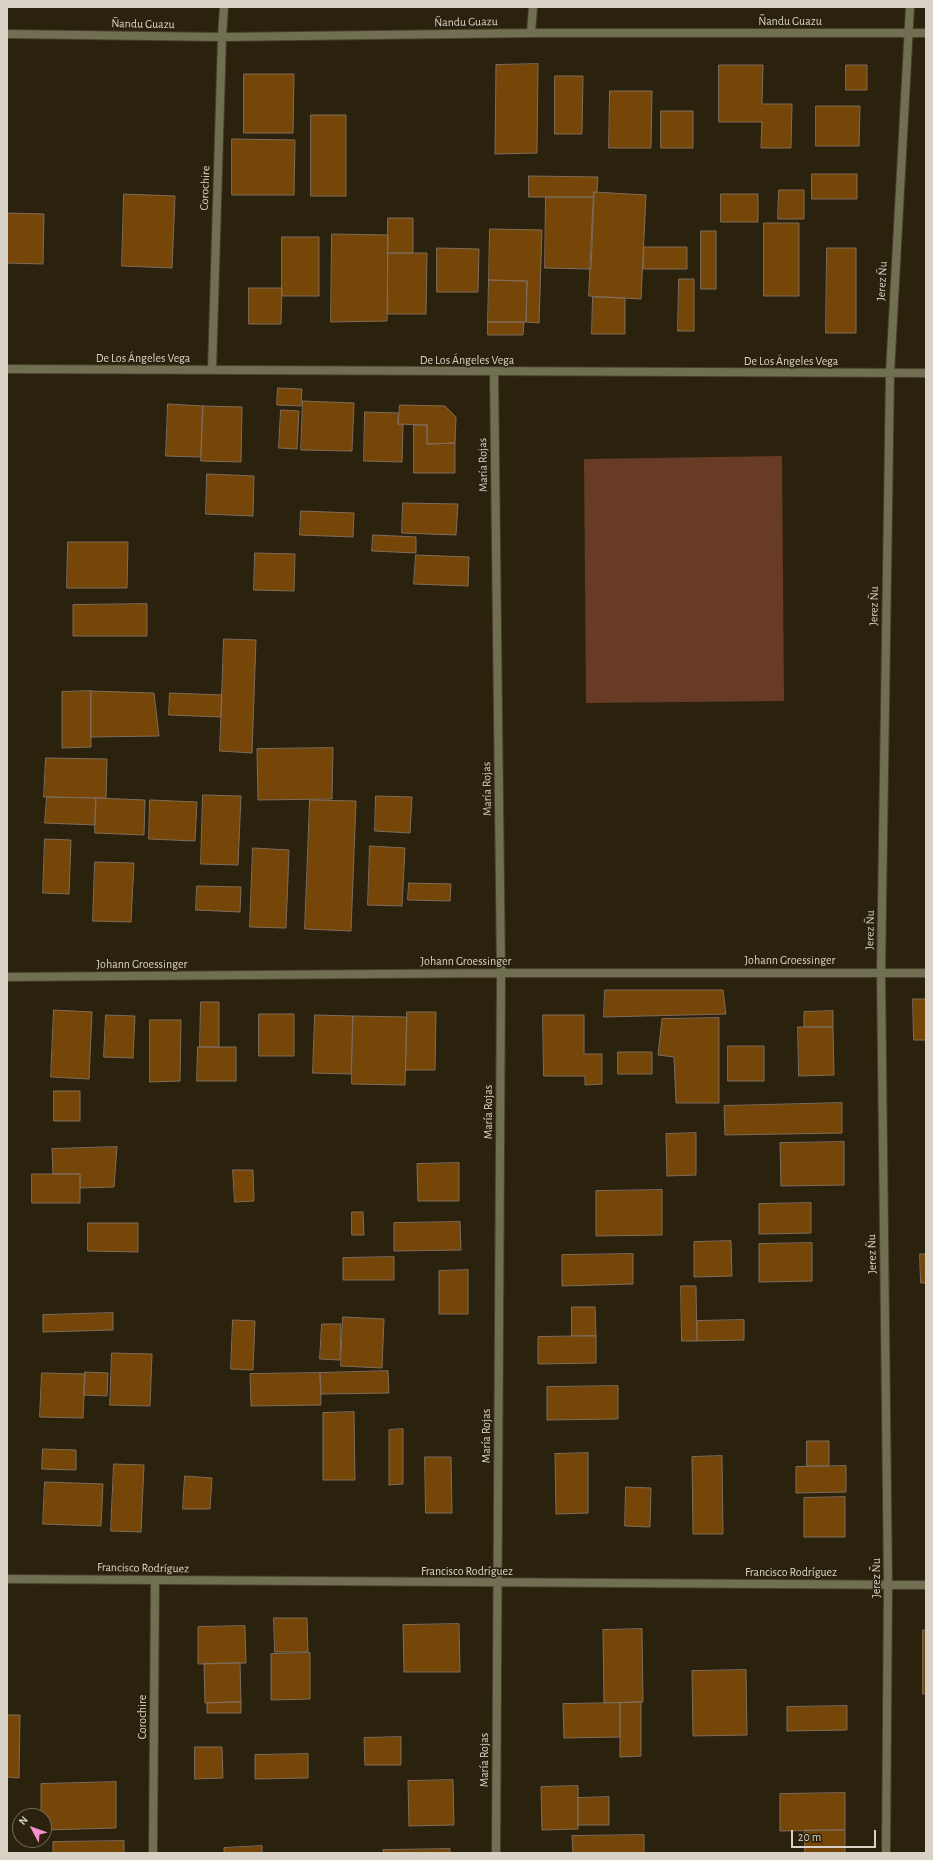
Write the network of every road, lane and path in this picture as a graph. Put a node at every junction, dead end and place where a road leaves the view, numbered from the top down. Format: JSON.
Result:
{"nodes":[{"id":1,"x":224,"y":7,"type":"edge"},
{"id":2,"x":533,"y":7,"type":"edge"},
{"id":3,"x":910,"y":7,"type":"edge"},
{"id":4,"x":531,"y":33,"type":"junction"},
{"id":5,"x":908,"y":33,"type":"junction"},
{"id":6,"x":926,"y":33,"type":"edge"},
{"id":7,"x":7,"y":34,"type":"edge"},
{"id":8,"x":222,"y":37,"type":"junction"},
{"id":9,"x":7,"y":369,"type":"edge"},
{"id":10,"x":212,"y":370,"type":"junction"},
{"id":11,"x":494,"y":372,"type":"junction"},
{"id":12,"x":890,"y":373,"type":"junction"},
{"id":13,"x":926,"y":373,"type":"edge"},
{"id":14,"x":881,"y":972,"type":"junction"},
{"id":15,"x":501,"y":973,"type":"junction"},
{"id":16,"x":926,"y":973,"type":"edge"},
{"id":17,"x":7,"y":977,"type":"edge"},
{"id":18,"x":7,"y":1579,"type":"edge"},
{"id":19,"x":155,"y":1580,"type":"junction"},
{"id":20,"x":497,"y":1583,"type":"junction"},
{"id":21,"x":888,"y":1585,"type":"junction"},
{"id":22,"x":926,"y":1585,"type":"edge"},
{"id":23,"x":153,"y":1853,"type":"edge"},
{"id":24,"x":496,"y":1853,"type":"edge"},
{"id":25,"x":886,"y":1853,"type":"edge"}],
"edges":[{"from":1,"to":8,"type":"street","name":"Corochire"},
{"from":2,"to":4,"type":"street"},
{"from":3,"to":5,"type":"street","name":"Jerez Ñu"},
{"from":4,"to":5,"type":"street","name":"Ñandu Guazu"},
{"from":4,"to":8,"type":"street","name":"Ñandu Guazu"},
{"from":5,"to":6,"type":"street","name":"Ñandu Guazu"},
{"from":5,"to":12,"type":"street","name":"Jerez Ñu"},
{"from":7,"to":8,"type":"street","name":"Ñandu Guazu"},
{"from":8,"to":10,"type":"street","name":"Corochire"},
{"from":9,"to":10,"type":"street","name":"De Los Ángeles Vega"},
{"from":10,"to":11,"type":"street","name":"De Los Ángeles Vega"},
{"from":11,"to":12,"type":"street","name":"De Los Ángeles Vega"},
{"from":11,"to":15,"type":"street","name":"María Rojas"},
{"from":12,"to":13,"type":"street","name":"De Los Ángeles Vega"},
{"from":12,"to":14,"type":"street","name":"Jerez Ñu"},
{"from":14,"to":15,"type":"street","name":"Johann Groessinger"},
{"from":14,"to":16,"type":"street","name":"Johann Groessinger"},
{"from":14,"to":21,"type":"street","name":"Jerez Ñu"},
{"from":15,"to":17,"type":"street","name":"Johann Groessinger"},
{"from":15,"to":20,"type":"street","name":"María Rojas"},
{"from":18,"to":19,"type":"street","name":"Francisco Rodríguez"},
{"from":19,"to":20,"type":"street","name":"Francisco Rodríguez"},
{"from":19,"to":23,"type":"street","name":"Corochire"},
{"from":20,"to":21,"type":"street","name":"Francisco Rodríguez"},
{"from":20,"to":24,"type":"street","name":"María Rojas"},
{"from":21,"to":22,"type":"street","name":"Francisco Rodríguez"},
{"from":21,"to":25,"type":"street","name":"Jerez Ñu"}]}
